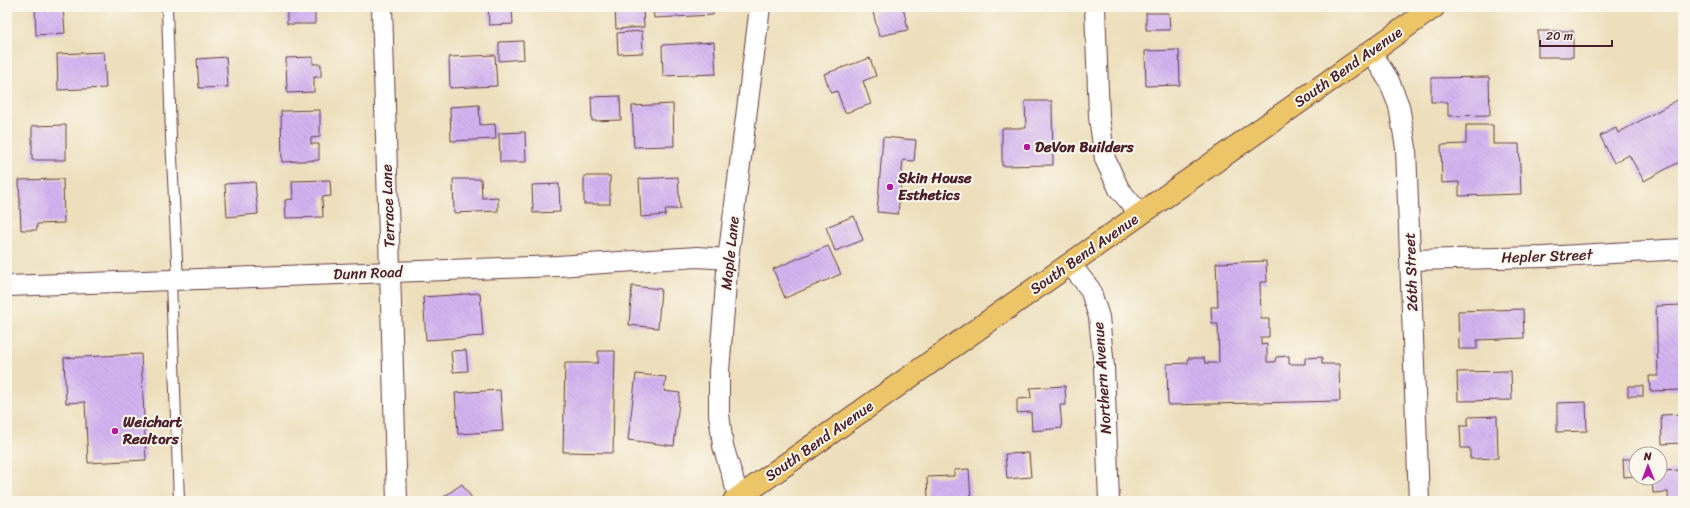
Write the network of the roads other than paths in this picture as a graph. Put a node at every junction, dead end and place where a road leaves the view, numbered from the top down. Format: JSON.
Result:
{"nodes":[{"id":1,"x":167,"y":7,"type":"edge"},
{"id":2,"x":382,"y":7,"type":"edge"},
{"id":3,"x":760,"y":7,"type":"edge"},
{"id":4,"x":1095,"y":7,"type":"edge"},
{"id":5,"x":1433,"y":7,"type":"edge"},
{"id":6,"x":1371,"y":51,"type":"junction"},
{"id":7,"x":1140,"y":214,"type":"junction"},
{"id":8,"x":1683,"y":249,"type":"edge"},
{"id":9,"x":728,"y":259,"type":"junction"},
{"id":10,"x":1411,"y":260,"type":"junction"},
{"id":11,"x":1070,"y":264,"type":"junction"},
{"id":12,"x":390,"y":273,"type":"junction"},
{"id":13,"x":174,"y":281,"type":"junction"},
{"id":14,"x":7,"y":286,"type":"edge"},
{"id":15,"x":736,"y":499,"type":"edge"},
{"id":16,"x":179,"y":501,"type":"edge"},
{"id":17,"x":397,"y":501,"type":"edge"},
{"id":18,"x":1109,"y":501,"type":"edge"},
{"id":19,"x":1419,"y":501,"type":"edge"}],
"edges":[{"from":1,"to":13,"type":"lane"},
{"from":2,"to":12,"type":"street","name":"Terrace Lane"},
{"from":3,"to":9,"type":"street","name":"Maple Lane"},
{"from":4,"to":7,"type":"street"},
{"from":5,"to":6,"type":"main road","name":"South Bend Avenue"},
{"from":6,"to":7,"type":"main road","name":"South Bend Avenue"},
{"from":6,"to":10,"type":"street","name":"26th Street"},
{"from":7,"to":11,"type":"main road","name":"South Bend Avenue"},
{"from":8,"to":10,"type":"street","name":"Hepler Street"},
{"from":9,"to":12,"type":"street","name":"Dunn Road"},
{"from":9,"to":15,"type":"street","name":"Maple Lane"},
{"from":10,"to":19,"type":"street","name":"26th Street"},
{"from":11,"to":15,"type":"main road","name":"South Bend Avenue"},
{"from":11,"to":18,"type":"street","name":"Northern Avenue"},
{"from":12,"to":13,"type":"street","name":"Dunn Road"},
{"from":12,"to":17,"type":"street","name":"Terrace Lane"},
{"from":13,"to":14,"type":"street","name":"Dunn Road"},
{"from":13,"to":16,"type":"lane"}]}
